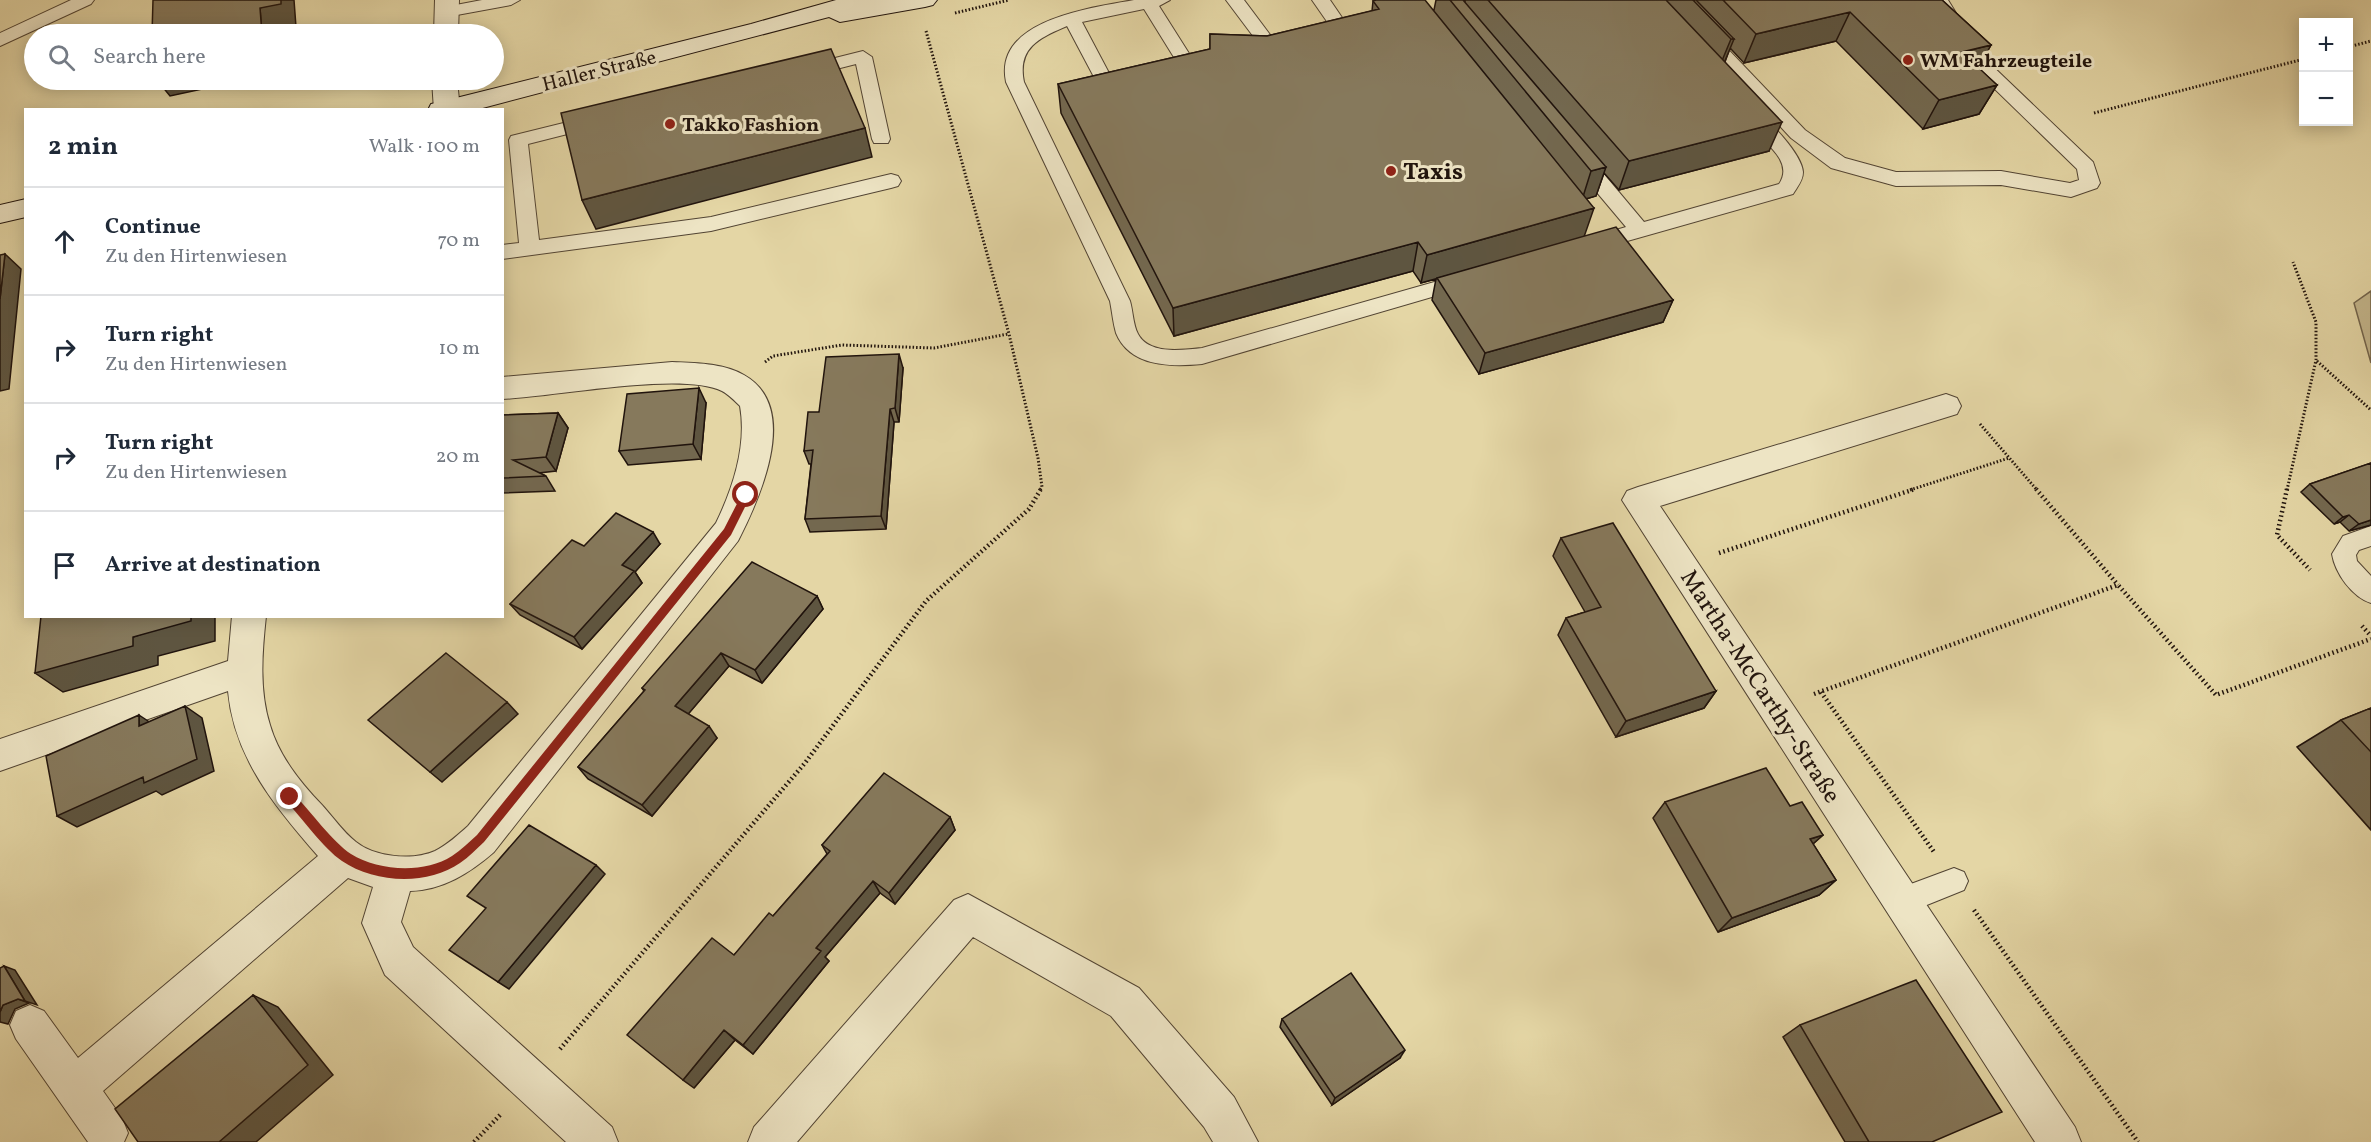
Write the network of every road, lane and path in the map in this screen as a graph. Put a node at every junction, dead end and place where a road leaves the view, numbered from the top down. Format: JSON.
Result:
{"nodes":[{"id":1,"x":85,"y":0,"type":"edge"},
{"id":2,"x":511,"y":0,"type":"edge"},
{"id":3,"x":862,"y":0,"type":"edge"},
{"id":4,"x":1235,"y":0,"type":"edge"},
{"id":5,"x":1321,"y":0,"type":"edge"},
{"id":6,"x":1671,"y":0,"type":"edge"},
{"id":7,"x":1939,"y":0,"type":"edge"},
{"id":8,"x":1155,"y":1,"type":"edge"},
{"id":9,"x":924,"y":11,"type":"edge"},
{"id":10,"x":446,"y":15,"type":"edge"},
{"id":11,"x":1334,"y":19,"type":"edge"},
{"id":12,"x":1072,"y":20,"type":"junction"},
{"id":13,"x":34,"y":24,"type":"edge"},
{"id":14,"x":24,"y":29,"type":"edge"},
{"id":15,"x":758,"y":30,"type":"junction"},
{"id":16,"x":1262,"y":36,"type":"edge"},
{"id":17,"x":0,"y":40,"type":"edge"},
{"id":18,"x":2371,"y":41,"type":"edge"},
{"id":19,"x":2353,"y":46,"type":"edge"},
{"id":20,"x":1181,"y":55,"type":"edge"},
{"id":21,"x":2299,"y":60,"type":"edge"},
{"id":22,"x":1100,"y":73,"type":"edge"},
{"id":23,"x":783,"y":77,"type":"edge"},
{"id":24,"x":445,"y":90,"type":"edge"},
{"id":25,"x":1740,"y":105,"type":"edge"},
{"id":26,"x":444,"y":108,"type":"edge"},
{"id":27,"x":448,"y":108,"type":"edge"},
{"id":28,"x":2094,"y":112,"type":"dead end"},
{"id":29,"x":610,"y":118,"type":"edge"},
{"id":30,"x":881,"y":139,"type":"dead end"},
{"id":31,"x":1570,"y":147,"type":"edge"},
{"id":32,"x":891,"y":181,"type":"dead end"},
{"id":33,"x":24,"y":208,"type":"edge"},
{"id":34,"x":0,"y":214,"type":"edge"},
{"id":35,"x":1640,"y":231,"type":"junction"},
{"id":36,"x":1579,"y":248,"type":"edge"},
{"id":37,"x":530,"y":249,"type":"junction"},
{"id":38,"x":504,"y":252,"type":"edge"},
{"id":39,"x":2294,"y":262,"type":"dead end"},
{"id":40,"x":1488,"y":274,"type":"edge"},
{"id":41,"x":1009,"y":334,"type":"junction"},
{"id":42,"x":2316,"y":360,"type":"junction"},
{"id":43,"x":736,"y":384,"type":"junction"},
{"id":44,"x":504,"y":388,"type":"edge"},
{"id":45,"x":1946,"y":406,"type":"joint"},
{"id":46,"x":2371,"y":410,"type":"edge"},
{"id":47,"x":2009,"y":458,"type":"junction"},
{"id":48,"x":2371,"y":536,"type":"edge"},
{"id":49,"x":1681,"y":565,"type":"junction"},
{"id":50,"x":2316,"y":577,"type":"dead end"},
{"id":51,"x":2118,"y":585,"type":"junction"},
{"id":52,"x":2371,"y":593,"type":"edge"},
{"id":53,"x":249,"y":618,"type":"edge"},
{"id":54,"x":2355,"y":619,"type":"dead end"},
{"id":55,"x":2371,"y":637,"type":"edge"},
{"id":56,"x":243,"y":671,"type":"junction"},
{"id":57,"x":1821,"y":692,"type":"junction"},
{"id":58,"x":1775,"y":708,"type":"junction"},
{"id":59,"x":0,"y":755,"type":"edge"},
{"id":60,"x":345,"y":857,"type":"junction"},
{"id":61,"x":396,"y":873,"type":"junction"},
{"id":62,"x":1954,"y":881,"type":"junction"},
{"id":63,"x":1902,"y":901,"type":"junction"},
{"id":64,"x":30,"y":1025,"type":"dead end"},
{"id":65,"x":532,"y":1082,"type":"junction"},
{"id":66,"x":75,"y":1088,"type":"junction"},
{"id":67,"x":107,"y":1133,"type":"dead end"},
{"id":68,"x":597,"y":1142,"type":"edge"},
{"id":69,"x":769,"y":1142,"type":"edge"},
{"id":70,"x":1237,"y":1142,"type":"edge"},
{"id":71,"x":2060,"y":1142,"type":"edge"},
{"id":72,"x":2138,"y":1142,"type":"edge"}],
"edges":[{"from":1,"to":13,"type":"lane"},
{"from":2,"to":10,"type":"lane"},
{"from":3,"to":15,"type":"street","name":"Haller Straße"},
{"from":4,"to":16,"type":"lane"},
{"from":5,"to":11,"type":"lane"},
{"from":6,"to":7,"type":"lane"},
{"from":8,"to":12,"type":"lane"},
{"from":8,"to":20,"type":"lane"},
{"from":9,"to":15,"type":"street","name":"Haller Straße"},
{"from":9,"to":41,"type":"path"},
{"from":12,"to":22,"type":"lane"},
{"from":12,"to":40,"type":"lane"},
{"from":14,"to":17,"type":"lane"},
{"from":15,"to":27,"type":"street","name":"Haller Straße"},
{"from":18,"to":19,"type":"path"},
{"from":21,"to":28,"type":"path"},
{"from":23,"to":30,"type":"lane"},
{"from":24,"to":26,"type":"street"},
{"from":25,"to":35,"type":"lane"},
{"from":29,"to":37,"type":"lane"},
{"from":31,"to":35,"type":"lane"},
{"from":32,"to":37,"type":"lane"},
{"from":33,"to":34,"type":"street"},
{"from":35,"to":36,"type":"lane"},
{"from":37,"to":38,"type":"lane"},
{"from":39,"to":42,"type":"path"},
{"from":41,"to":43,"type":"path"},
{"from":41,"to":65,"type":"path"},
{"from":42,"to":46,"type":"path"},
{"from":42,"to":50,"type":"path"},
{"from":43,"to":44,"type":"street"},
{"from":43,"to":61,"type":"street"},
{"from":45,"to":47,"type":"path"},
{"from":45,"to":49,"type":"street","name":"Martha-McCarthy-Straße"},
{"from":47,"to":49,"type":"path"},
{"from":47,"to":51,"type":"path"},
{"from":48,"to":52,"type":"lane"},
{"from":49,"to":58,"type":"street","name":"Martha-McCarthy-Straße"},
{"from":51,"to":55,"type":"path"},
{"from":51,"to":57,"type":"path"},
{"from":53,"to":56,"type":"street"},
{"from":54,"to":55,"type":"path"},
{"from":56,"to":59,"type":"street"},
{"from":56,"to":60,"type":"street"},
{"from":57,"to":58,"type":"path"},
{"from":57,"to":62,"type":"path"},
{"from":58,"to":63,"type":"street","name":"Martha-McCarthy-Straße"},
{"from":60,"to":61,"type":"street"},
{"from":60,"to":66,"type":"street"},
{"from":61,"to":65,"type":"street"},
{"from":62,"to":63,"type":"lane"},
{"from":62,"to":72,"type":"path"},
{"from":63,"to":71,"type":"street","name":"Martha-McCarthy-Straße"},
{"from":64,"to":66,"type":"street"},
{"from":65,"to":68,"type":"street"},
{"from":66,"to":67,"type":"street"},
{"from":69,"to":70,"type":"street"}]}
